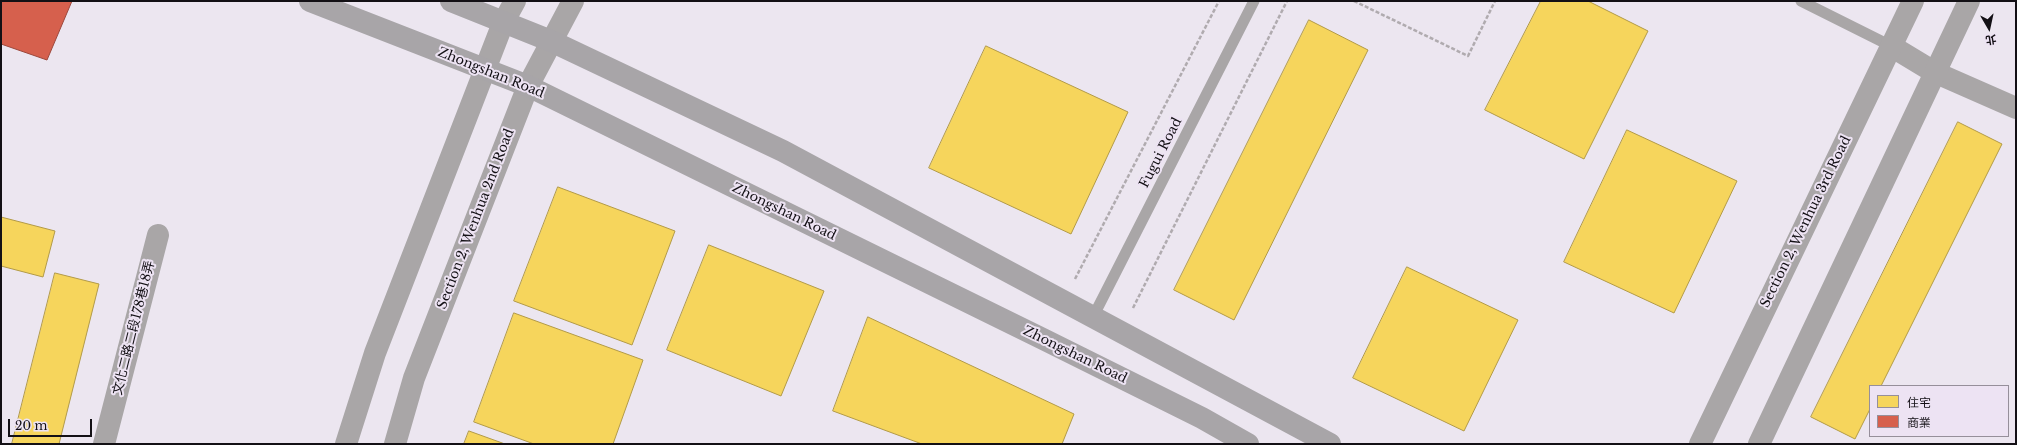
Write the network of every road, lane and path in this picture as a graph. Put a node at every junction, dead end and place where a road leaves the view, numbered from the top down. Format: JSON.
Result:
{"nodes":[{"id":1,"x":310,"y":1,"type":"edge"},
{"id":2,"x":451,"y":1,"type":"edge"},
{"id":3,"x":515,"y":1,"type":"edge"},
{"id":4,"x":573,"y":1,"type":"edge"},
{"id":5,"x":1219,"y":1,"type":"edge"},
{"id":6,"x":1254,"y":1,"type":"edge"},
{"id":7,"x":1287,"y":1,"type":"edge"},
{"id":8,"x":1354,"y":1,"type":"edge"},
{"id":9,"x":1495,"y":1,"type":"edge"},
{"id":10,"x":1801,"y":1,"type":"edge"},
{"id":11,"x":1913,"y":1,"type":"edge"},
{"id":12,"x":1969,"y":1,"type":"edge"},
{"id":13,"x":503,"y":23,"type":"junction"},
{"id":14,"x":551,"y":41,"type":"junction"},
{"id":15,"x":1891,"y":46,"type":"junction"},
{"id":16,"x":485,"y":70,"type":"junction"},
{"id":17,"x":1934,"y":72,"type":"junction"},
{"id":18,"x":528,"y":86,"type":"junction"},
{"id":19,"x":2016,"y":108,"type":"edge"},
{"id":20,"x":158,"y":235,"type":"dead end"},
{"id":21,"x":1063,"y":301,"type":"junction"},
{"id":22,"x":1093,"y":317,"type":"junction"},
{"id":23,"x":1121,"y":332,"type":"junction"},
{"id":24,"x":104,"y":444,"type":"edge"},
{"id":25,"x":346,"y":444,"type":"edge"},
{"id":26,"x":395,"y":444,"type":"edge"},
{"id":27,"x":1248,"y":444,"type":"edge"},
{"id":28,"x":1330,"y":444,"type":"edge"},
{"id":29,"x":1700,"y":444,"type":"edge"},
{"id":30,"x":1759,"y":444,"type":"edge"}],
"edges":[{"from":1,"to":16,"type":"main road","name":"Zhongshan Road"},
{"from":2,"to":13,"type":"main road"},
{"from":3,"to":13,"type":"street"},
{"from":4,"to":14,"type":"street","name":"Section 2, Wenhua 2nd Road"},
{"from":5,"to":21,"type":"path"},
{"from":6,"to":22,"type":"lane","name":"Fugui Road"},
{"from":7,"to":23,"type":"path"},
{"from":8,"to":9,"type":"path"},
{"from":10,"to":15,"type":"lane"},
{"from":11,"to":15,"type":"street","name":"Section 2, Wenhua 3rd Road"},
{"from":12,"to":17,"type":"street"},
{"from":13,"to":14,"type":"main road"},
{"from":13,"to":16,"type":"street"},
{"from":14,"to":18,"type":"street","name":"Section 2, Wenhua 2nd Road"},
{"from":14,"to":21,"type":"main road"},
{"from":15,"to":17,"type":"street"},
{"from":15,"to":29,"type":"street","name":"Section 2, Wenhua 3rd Road"},
{"from":16,"to":18,"type":"main road","name":"Zhongshan Road"},
{"from":16,"to":25,"type":"street"},
{"from":17,"to":19,"type":"street"},
{"from":17,"to":30,"type":"street"},
{"from":18,"to":26,"type":"street","name":"Section 2, Wenhua 2nd Road"},
{"from":18,"to":27,"type":"main road","name":"Zhongshan Road"},
{"from":20,"to":24,"type":"street","name":"文化二路二段178巷18弄"},
{"from":21,"to":22,"type":"main road"},
{"from":22,"to":23,"type":"main road"},
{"from":23,"to":28,"type":"main road"}]}
